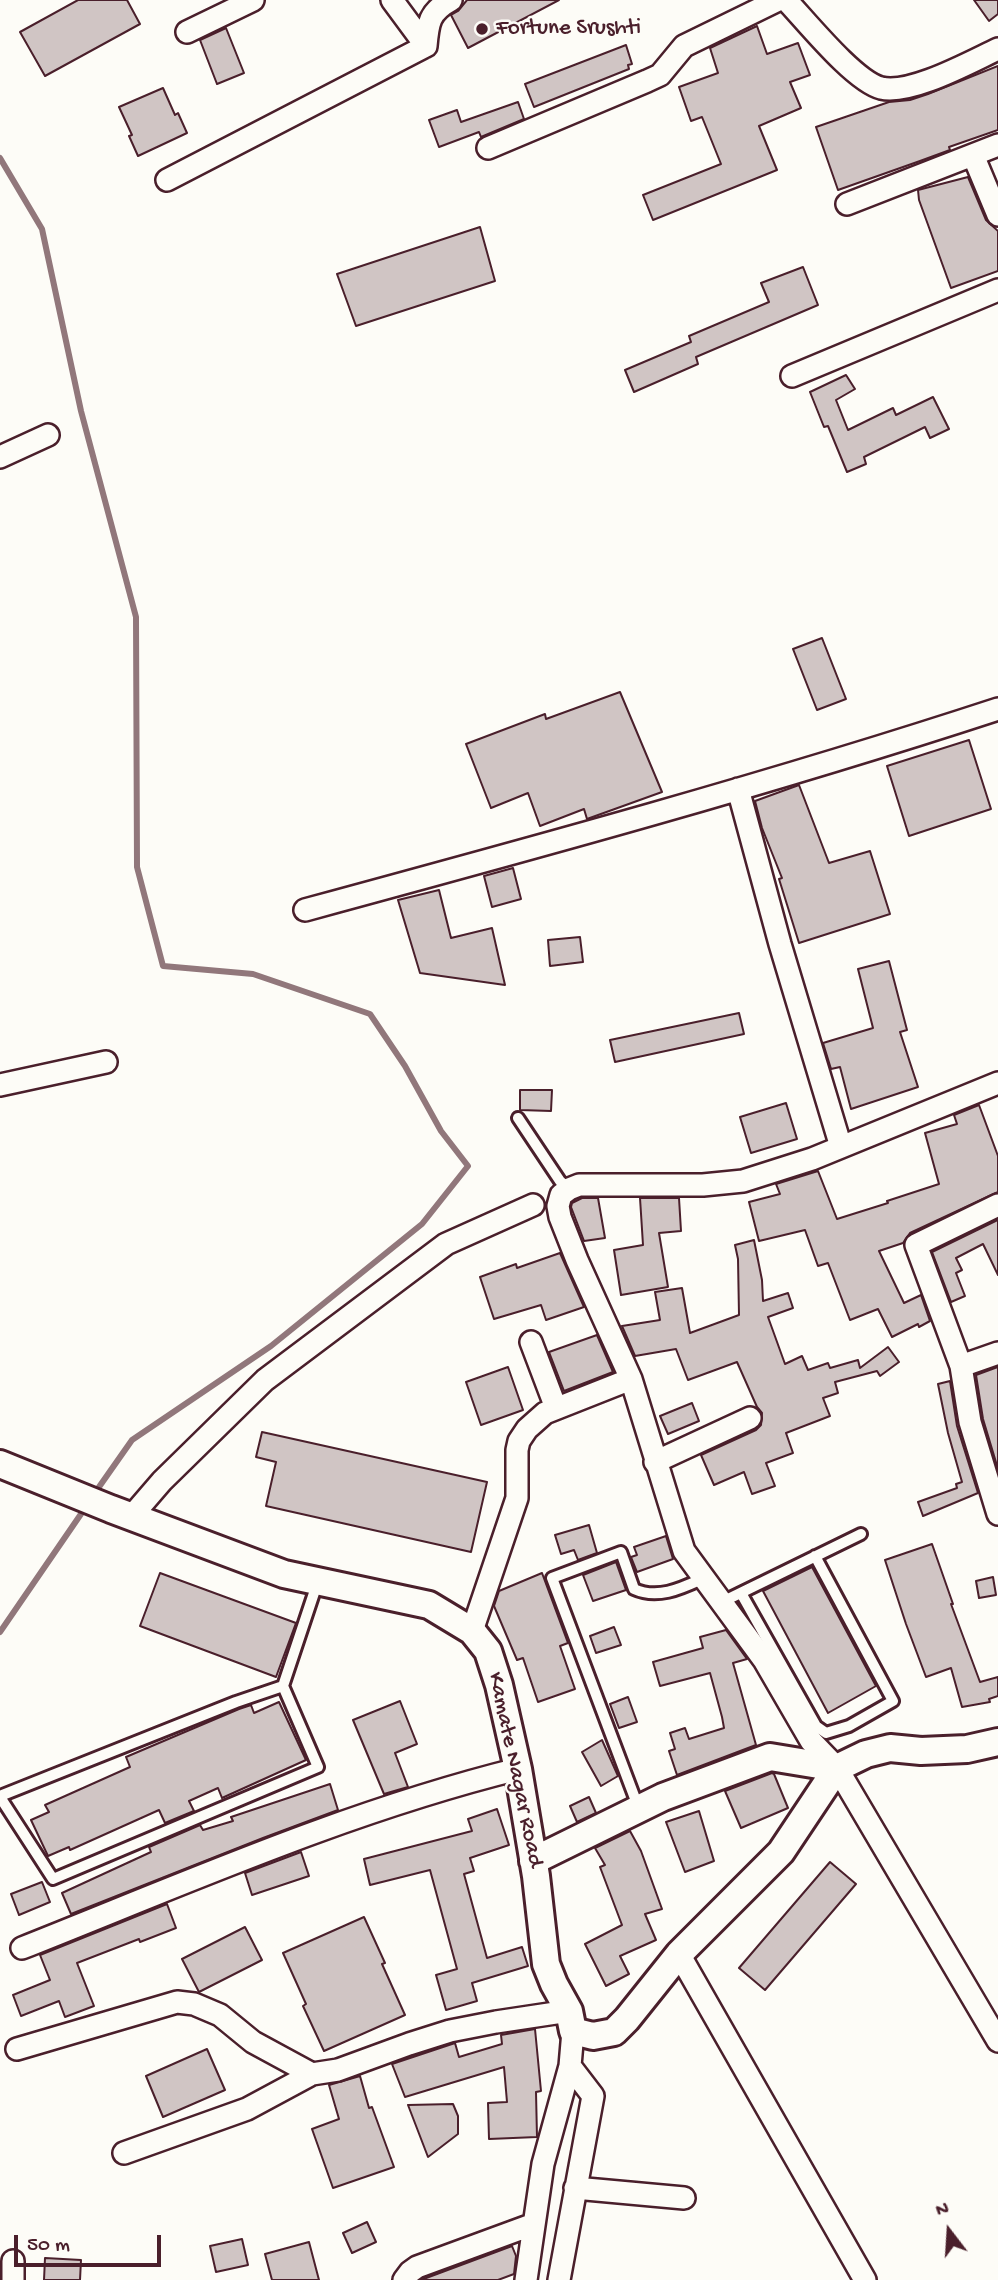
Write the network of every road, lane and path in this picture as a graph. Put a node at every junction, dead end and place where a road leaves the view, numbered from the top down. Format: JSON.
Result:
{"nodes":[{"id":1,"x":253,"y":0,"type":"edge"},
{"id":2,"x":393,"y":0,"type":"edge"},
{"id":3,"x":451,"y":0,"type":"edge"},
{"id":4,"x":778,"y":0,"type":"edge"},
{"id":5,"x":786,"y":0,"type":"edge"},
{"id":6,"x":187,"y":32,"type":"dead end"},
{"id":7,"x":426,"y":46,"type":"junction"},
{"id":8,"x":998,"y":50,"type":"edge"},
{"id":9,"x":998,"y":145,"type":"edge"},
{"id":10,"x":488,"y":148,"type":"dead end"},
{"id":11,"x":974,"y":155,"type":"junction"},
{"id":12,"x":167,"y":180,"type":"dead end"},
{"id":13,"x":847,"y":204,"type":"dead end"},
{"id":14,"x":998,"y":215,"type":"edge"},
{"id":15,"x":998,"y":290,"type":"edge"},
{"id":16,"x":792,"y":376,"type":"dead end"},
{"id":17,"x":48,"y":435,"type":"dead end"},
{"id":18,"x":0,"y":457,"type":"edge"},
{"id":19,"x":998,"y":709,"type":"edge"},
{"id":20,"x":738,"y":789,"type":"junction"},
{"id":21,"x":305,"y":909,"type":"dead end"},
{"id":22,"x":106,"y":1062,"type":"dead end"},
{"id":23,"x":998,"y":1083,"type":"edge"},
{"id":24,"x":0,"y":1085,"type":"edge"},
{"id":25,"x":518,"y":1118,"type":"dead end"},
{"id":26,"x":841,"y":1147,"type":"junction"},
{"id":27,"x":569,"y":1189,"type":"junction"},
{"id":28,"x":533,"y":1205,"type":"dead end"},
{"id":29,"x":998,"y":1205,"type":"edge"},
{"id":30,"x":531,"y":1342,"type":"dead end"},
{"id":31,"x":998,"y":1353,"type":"edge"},
{"id":32,"x":961,"y":1366,"type":"junction"},
{"id":33,"x":631,"y":1380,"type":"junction"},
{"id":34,"x":556,"y":1408,"type":"junction"},
{"id":35,"x":750,"y":1418,"type":"dead end"},
{"id":36,"x":655,"y":1462,"type":"junction"},
{"id":37,"x":0,"y":1464,"type":"edge"},
{"id":38,"x":998,"y":1514,"type":"edge"},
{"id":39,"x":131,"y":1517,"type":"junction"},
{"id":40,"x":861,"y":1534,"type":"dead end"},
{"id":41,"x":815,"y":1556,"type":"junction"},
{"id":42,"x":704,"y":1578,"type":"junction"},
{"id":43,"x":317,"y":1581,"type":"junction"},
{"id":44,"x":732,"y":1598,"type":"junction"},
{"id":45,"x":472,"y":1631,"type":"junction"},
{"id":46,"x":283,"y":1686,"type":"junction"},
{"id":47,"x":998,"y":1742,"type":"edge"},
{"id":48,"x":837,"y":1768,"type":"junction"},
{"id":49,"x":519,"y":1769,"type":"junction"},
{"id":50,"x":0,"y":1797,"type":"edge"},
{"id":51,"x":639,"y":1809,"type":"junction"},
{"id":52,"x":533,"y":1861,"type":"junction"},
{"id":53,"x":22,"y":1948,"type":"dead end"},
{"id":54,"x":679,"y":1954,"type":"junction"},
{"id":55,"x":571,"y":2021,"type":"junction"},
{"id":56,"x":998,"y":2041,"type":"edge"},
{"id":57,"x":18,"y":2049,"type":"dead end"},
{"id":58,"x":570,"y":2066,"type":"junction"},
{"id":59,"x":312,"y":2074,"type":"junction"},
{"id":60,"x":124,"y":2153,"type":"dead end"},
{"id":61,"x":576,"y":2188,"type":"junction"},
{"id":62,"x":684,"y":2198,"type":"dead end"},
{"id":63,"x":534,"y":2224,"type":"junction"},
{"id":64,"x":404,"y":2280,"type":"edge"},
{"id":65,"x":526,"y":2280,"type":"edge"},
{"id":66,"x":559,"y":2280,"type":"edge"},
{"id":67,"x":865,"y":2280,"type":"edge"}],
"edges":[{"from":1,"to":6,"type":"street"},
{"from":2,"to":7,"type":"street"},
{"from":3,"to":7,"type":"street"},
{"from":4,"to":10,"type":"street"},
{"from":5,"to":8,"type":"street"},
{"from":7,"to":12,"type":"street"},
{"from":9,"to":11,"type":"street"},
{"from":11,"to":13,"type":"street"},
{"from":11,"to":14,"type":"street"},
{"from":15,"to":16,"type":"street"},
{"from":17,"to":18,"type":"street"},
{"from":19,"to":20,"type":"street"},
{"from":20,"to":21,"type":"street"},
{"from":20,"to":26,"type":"street"},
{"from":22,"to":24,"type":"street"},
{"from":23,"to":26,"type":"street"},
{"from":25,"to":27,"type":"lane"},
{"from":26,"to":27,"type":"street"},
{"from":27,"to":33,"type":"street"},
{"from":28,"to":39,"type":"street"},
{"from":29,"to":32,"type":"street"},
{"from":30,"to":34,"type":"street"},
{"from":31,"to":32,"type":"street"},
{"from":32,"to":38,"type":"street"},
{"from":33,"to":34,"type":"street"},
{"from":33,"to":36,"type":"street"},
{"from":34,"to":45,"type":"street"},
{"from":35,"to":36,"type":"street"},
{"from":36,"to":42,"type":"street"},
{"from":37,"to":39,"type":"street","name":"Kamate Nagar Road"},
{"from":39,"to":43,"type":"street","name":"Kamate Nagar Road"},
{"from":40,"to":41,"type":"lane"},
{"from":41,"to":44,"type":"lane"},
{"from":41,"to":44,"type":"lane"},
{"from":42,"to":44,"type":"street"},
{"from":42,"to":51,"type":"lane"},
{"from":43,"to":45,"type":"street","name":"Kamate Nagar Road"},
{"from":43,"to":46,"type":"lane"},
{"from":44,"to":48,"type":"street"},
{"from":45,"to":49,"type":"street","name":"Kamate Nagar Road"},
{"from":46,"to":50,"type":"lane"},
{"from":46,"to":50,"type":"lane"},
{"from":47,"to":48,"type":"street"},
{"from":48,"to":51,"type":"street"},
{"from":48,"to":54,"type":"street"},
{"from":48,"to":56,"type":"street"},
{"from":49,"to":52,"type":"street","name":"Kamate Nagar Road"},
{"from":49,"to":53,"type":"street"},
{"from":51,"to":52,"type":"street"},
{"from":52,"to":55,"type":"street","name":"Kamate Nagar Road"},
{"from":54,"to":55,"type":"street"},
{"from":54,"to":67,"type":"street"},
{"from":55,"to":58,"type":"street"},
{"from":55,"to":59,"type":"street"},
{"from":57,"to":59,"type":"street"},
{"from":58,"to":61,"type":"street"},
{"from":58,"to":63,"type":"street"},
{"from":59,"to":60,"type":"street"},
{"from":61,"to":62,"type":"street"},
{"from":61,"to":66,"type":"street"},
{"from":63,"to":64,"type":"street"},
{"from":63,"to":65,"type":"street"}]}
